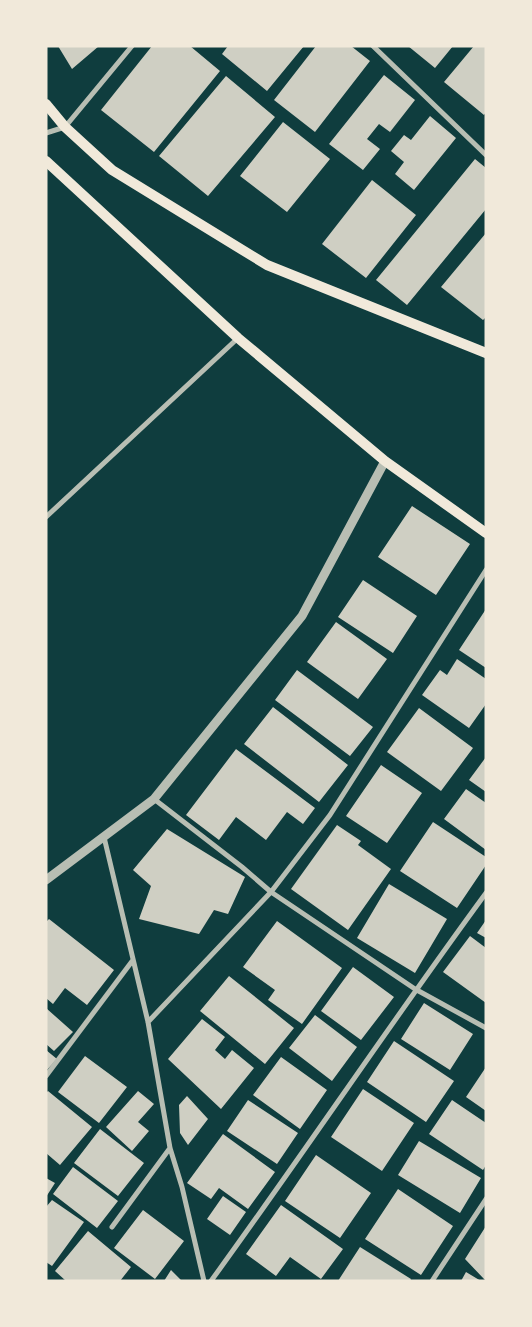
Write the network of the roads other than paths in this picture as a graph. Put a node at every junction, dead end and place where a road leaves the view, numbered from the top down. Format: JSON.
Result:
{"nodes":[{"id":1,"x":132,"y":46,"type":"edge"},
{"id":2,"x":374,"y":46,"type":"edge"},
{"id":3,"x":46,"y":104,"type":"edge"},
{"id":4,"x":65,"y":128,"type":"junction"},
{"id":5,"x":46,"y":133,"type":"edge"},
{"id":6,"x":486,"y":155,"type":"edge"},
{"id":7,"x":46,"y":161,"type":"edge"},
{"id":8,"x":238,"y":338,"type":"junction"},
{"id":9,"x":486,"y":353,"type":"edge"},
{"id":10,"x":385,"y":461,"type":"junction"},
{"id":11,"x":46,"y":517,"type":"edge"},
{"id":12,"x":486,"y":533,"type":"edge"},
{"id":13,"x":486,"y":570,"type":"edge"},
{"id":14,"x":154,"y":799,"type":"junction"},
{"id":15,"x":104,"y":836,"type":"junction"},
{"id":16,"x":46,"y":880,"type":"edge"},
{"id":17,"x":271,"y":892,"type":"junction"},
{"id":18,"x":486,"y":893,"type":"edge"},
{"id":19,"x":133,"y":960,"type":"junction"},
{"id":20,"x":415,"y":990,"type":"junction"},
{"id":21,"x":148,"y":1022,"type":"junction"},
{"id":22,"x":486,"y":1028,"type":"edge"},
{"id":23,"x":46,"y":1076,"type":"edge"},
{"id":24,"x":170,"y":1148,"type":"junction"},
{"id":25,"x":486,"y":1199,"type":"edge"},
{"id":26,"x":112,"y":1227,"type":"dead end"},
{"id":27,"x":204,"y":1281,"type":"edge"},
{"id":28,"x":211,"y":1281,"type":"edge"},
{"id":29,"x":432,"y":1281,"type":"edge"}],
"edges":[{"from":1,"to":4,"type":"street"},
{"from":2,"to":6,"type":"street"},
{"from":3,"to":4,"type":"main road"},
{"from":4,"to":5,"type":"street"},
{"from":4,"to":9,"type":"main road"},
{"from":7,"to":8,"type":"main road"},
{"from":8,"to":10,"type":"main road"},
{"from":8,"to":11,"type":"street"},
{"from":10,"to":12,"type":"main road"},
{"from":10,"to":14,"type":"street"},
{"from":13,"to":17,"type":"street"},
{"from":14,"to":15,"type":"street"},
{"from":14,"to":17,"type":"street"},
{"from":15,"to":16,"type":"street"},
{"from":15,"to":19,"type":"street"},
{"from":17,"to":20,"type":"street"},
{"from":17,"to":21,"type":"street"},
{"from":18,"to":20,"type":"street"},
{"from":19,"to":21,"type":"street"},
{"from":19,"to":23,"type":"street"},
{"from":20,"to":22,"type":"street"},
{"from":20,"to":28,"type":"street"},
{"from":21,"to":24,"type":"street"},
{"from":24,"to":26,"type":"street"},
{"from":24,"to":27,"type":"street"},
{"from":25,"to":29,"type":"street"}]}
